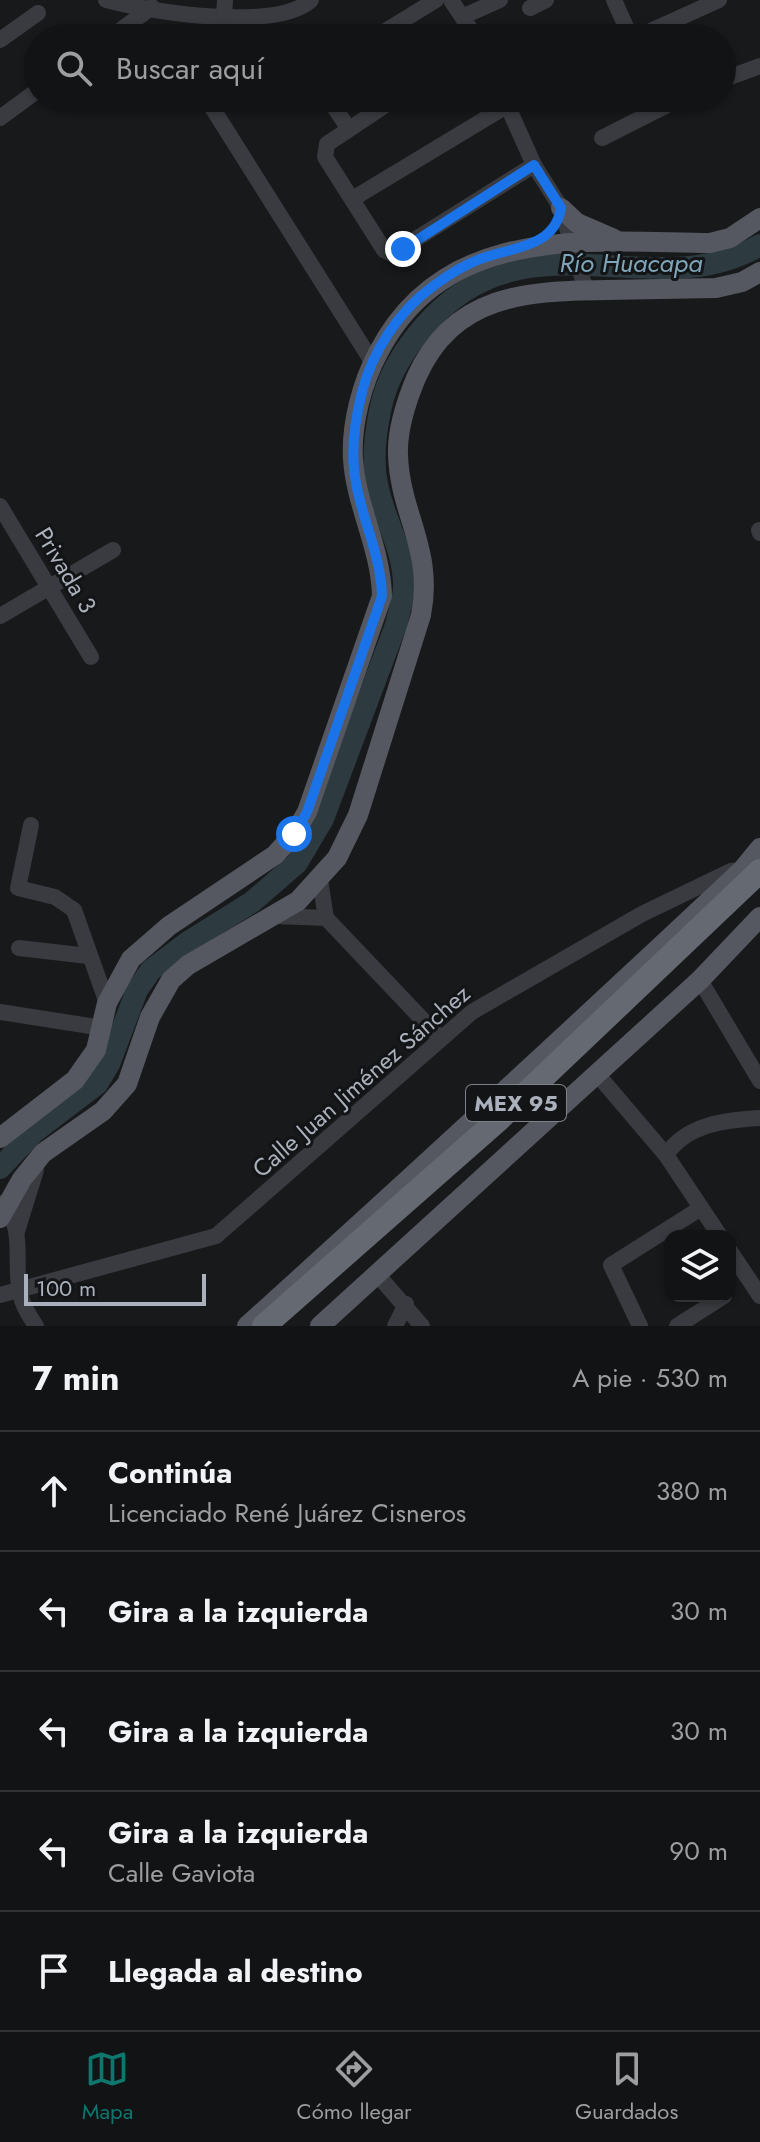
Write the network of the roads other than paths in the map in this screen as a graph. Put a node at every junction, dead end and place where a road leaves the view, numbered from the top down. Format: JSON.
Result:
{"nodes":[{"id":1,"x":106,"y":0,"type":"edge"},
{"id":2,"x":311,"y":0,"type":"edge"},
{"id":3,"x":436,"y":0,"type":"edge"},
{"id":4,"x":451,"y":0,"type":"edge"},
{"id":5,"x":500,"y":0,"type":"edge"},
{"id":6,"x":546,"y":0,"type":"edge"},
{"id":7,"x":614,"y":0,"type":"edge"},
{"id":8,"x":719,"y":0,"type":"edge"},
{"id":9,"x":152,"y":7,"type":"junction"},
{"id":10,"x":530,"y":8,"type":"dead end"},
{"id":11,"x":225,"y":9,"type":"edge"},
{"id":12,"x":38,"y":13,"type":"dead end"},
{"id":13,"x":464,"y":16,"type":"junction"},
{"id":14,"x":129,"y":24,"type":"edge"},
{"id":15,"x":397,"y":24,"type":"edge"},
{"id":16,"x":468,"y":24,"type":"edge"},
{"id":17,"x":626,"y":24,"type":"edge"},
{"id":18,"x":665,"y":24,"type":"edge"},
{"id":19,"x":0,"y":40,"type":"edge"},
{"id":20,"x":760,"y":66,"type":"edge"},
{"id":21,"x":736,"y":75,"type":"edge"},
{"id":22,"x":24,"y":98,"type":"edge"},
{"id":23,"x":3,"y":110,"type":"edge"},
{"id":24,"x":215,"y":112,"type":"edge"},
{"id":25,"x":337,"y":112,"type":"edge"},
{"id":26,"x":375,"y":112,"type":"edge"},
{"id":27,"x":490,"y":112,"type":"edge"},
{"id":28,"x":510,"y":112,"type":"edge"},
{"id":29,"x":645,"y":112,"type":"edge"},
{"id":30,"x":349,"y":129,"type":"junction"},
{"id":31,"x":602,"y":138,"type":"dead end"},
{"id":32,"x":534,"y":165,"type":"junction"},
{"id":33,"x":354,"y":198,"type":"junction"},
{"id":34,"x":561,"y":208,"type":"junction"},
{"id":35,"x":760,"y":218,"type":"edge"},
{"id":36,"x":626,"y":242,"type":"junction"},
{"id":37,"x":530,"y":246,"type":"junction"},
{"id":38,"x":573,"y":247,"type":"junction"},
{"id":39,"x":760,"y":272,"type":"edge"},
{"id":40,"x":585,"y":287,"type":"junction"},
{"id":41,"x":373,"y":363,"type":"junction"},
{"id":42,"x":0,"y":506,"type":"edge"},
{"id":43,"x":113,"y":550,"type":"dead end"},
{"id":44,"x":48,"y":589,"type":"junction"},
{"id":45,"x":0,"y":616,"type":"edge"},
{"id":46,"x":91,"y":657,"type":"dead end"},
{"id":47,"x":31,"y":825,"type":"dead end"},
{"id":48,"x":760,"y":848,"type":"edge"},
{"id":49,"x":754,"y":876,"type":"edge"},
{"id":50,"x":320,"y":880,"type":"junction"},
{"id":51,"x":275,"y":916,"type":"junction"},
{"id":52,"x":760,"y":917,"type":"edge"},
{"id":53,"x":326,"y":918,"type":"junction"},
{"id":54,"x":19,"y":948,"type":"dead end"},
{"id":55,"x":88,"y":956,"type":"junction"},
{"id":56,"x":700,"y":980,"type":"junction"},
{"id":57,"x":107,"y":1003,"type":"junction"},
{"id":58,"x":0,"y":1012,"type":"edge"},
{"id":59,"x":103,"y":1028,"type":"junction"},
{"id":60,"x":441,"y":1039,"type":"junction"},
{"id":61,"x":597,"y":1074,"type":"junction"},
{"id":62,"x":760,"y":1081,"type":"edge"},
{"id":63,"x":760,"y":1118,"type":"edge"},
{"id":64,"x":465,"y":1124,"type":"junction"},
{"id":65,"x":1,"y":1136,"type":"edge"},
{"id":66,"x":43,"y":1153,"type":"junction"},
{"id":67,"x":666,"y":1155,"type":"junction"},
{"id":68,"x":448,"y":1162,"type":"junction"},
{"id":69,"x":2,"y":1208,"type":"edge"},
{"id":70,"x":701,"y":1208,"type":"junction"},
{"id":71,"x":716,"y":1230,"type":"edge"},
{"id":72,"x":16,"y":1233,"type":"junction"},
{"id":73,"x":736,"y":1257,"type":"edge"},
{"id":74,"x":376,"y":1273,"type":"junction"},
{"id":75,"x":755,"y":1277,"type":"edge"},
{"id":76,"x":736,"y":1288,"type":"edge"},
{"id":77,"x":19,"y":1291,"type":"junction"},
{"id":78,"x":0,"y":1295,"type":"edge"},
{"id":79,"x":760,"y":1296,"type":"edge"},
{"id":80,"x":715,"y":1302,"type":"edge"},
{"id":81,"x":406,"y":1304,"type":"junction"},
{"id":82,"x":36,"y":1326,"type":"edge"},
{"id":83,"x":247,"y":1326,"type":"edge"},
{"id":84,"x":264,"y":1326,"type":"edge"},
{"id":85,"x":287,"y":1326,"type":"edge"},
{"id":86,"x":320,"y":1326,"type":"edge"},
{"id":87,"x":395,"y":1326,"type":"edge"},
{"id":88,"x":422,"y":1326,"type":"edge"},
{"id":89,"x":640,"y":1326,"type":"edge"},
{"id":90,"x":677,"y":1326,"type":"edge"}],
"edges":[{"from":1,"to":9,"type":"street"},
{"from":2,"to":11,"type":"street"},
{"from":3,"to":15,"type":"street"},
{"from":4,"to":13,"type":"street"},
{"from":5,"to":13,"type":"street"},
{"from":6,"to":10,"type":"street"},
{"from":7,"to":17,"type":"street"},
{"from":8,"to":18,"type":"street"},
{"from":9,"to":11,"type":"street"},
{"from":9,"to":14,"type":"street"},
{"from":12,"to":19,"type":"street"},
{"from":13,"to":16,"type":"street"},
{"from":20,"to":21,"type":"street"},
{"from":22,"to":23,"type":"street"},
{"from":24,"to":41,"type":"street"},
{"from":25,"to":30,"type":"street"},
{"from":26,"to":30,"type":"street"},
{"from":27,"to":33,"type":"street"},
{"from":28,"to":32,"type":"street"},
{"from":29,"to":31,"type":"street"},
{"from":30,"to":33,"type":"street"},
{"from":32,"to":33,"type":"street"},
{"from":32,"to":34,"type":"street"},
{"from":34,"to":36,"type":"main road"},
{"from":34,"to":37,"type":"main road"},
{"from":34,"to":38,"type":"street"},
{"from":35,"to":36,"type":"main road"},
{"from":36,"to":38,"type":"main road"},
{"from":37,"to":38,"type":"main road"},
{"from":37,"to":41,"type":"main road"},
{"from":38,"to":40,"type":"street"},
{"from":39,"to":40,"type":"main road"},
{"from":40,"to":50,"type":"main road"},
{"from":41,"to":57,"type":"main road"},
{"from":42,"to":44,"type":"street","name":"Privada 3"},
{"from":43,"to":44,"type":"street"},
{"from":44,"to":45,"type":"street"},
{"from":44,"to":46,"type":"street","name":"Privada 3"},
{"from":47,"to":55,"type":"street"},
{"from":48,"to":49,"type":"main road"},
{"from":49,"to":60,"type":"street","name":"Calle Juan Jiménez Sánchez"},
{"from":49,"to":64,"type":"main road"},
{"from":49,"to":68,"type":"highway","number":"MEX 95"},
{"from":49,"to":85,"type":"highway","number":"MEX 95"},
{"from":50,"to":51,"type":"main road"},
{"from":50,"to":53,"type":"street"},
{"from":51,"to":53,"type":"street"},
{"from":51,"to":66,"type":"main road"},
{"from":52,"to":56,"type":"main road"},
{"from":53,"to":60,"type":"street"},
{"from":54,"to":55,"type":"street"},
{"from":55,"to":57,"type":"street"},
{"from":56,"to":61,"type":"main road"},
{"from":56,"to":62,"type":"street"},
{"from":57,"to":59,"type":"main road"},
{"from":58,"to":59,"type":"street"},
{"from":59,"to":65,"type":"main road"},
{"from":60,"to":77,"type":"street","name":"Calle Juan Jiménez Sánchez"},
{"from":61,"to":67,"type":"street"},
{"from":61,"to":74,"type":"main road"},
{"from":63,"to":67,"type":"street"},
{"from":64,"to":68,"type":"highway"},
{"from":64,"to":83,"type":"main road"},
{"from":66,"to":69,"type":"main road"},
{"from":66,"to":72,"type":"street"},
{"from":67,"to":70,"type":"street"},
{"from":68,"to":84,"type":"highway","number":"MEX 95"},
{"from":69,"to":72,"type":"street"},
{"from":70,"to":71,"type":"street"},
{"from":70,"to":89,"type":"street"},
{"from":72,"to":77,"type":"street"},
{"from":73,"to":75,"type":"street"},
{"from":74,"to":81,"type":"street"},
{"from":74,"to":86,"type":"main road"},
{"from":75,"to":76,"type":"street"},
{"from":75,"to":79,"type":"street"},
{"from":77,"to":78,"type":"street","name":"Calle Juan Jiménez Sánchez"},
{"from":77,"to":82,"type":"street"},
{"from":80,"to":90,"type":"street"},
{"from":81,"to":87,"type":"street"},
{"from":81,"to":88,"type":"street"}]}
